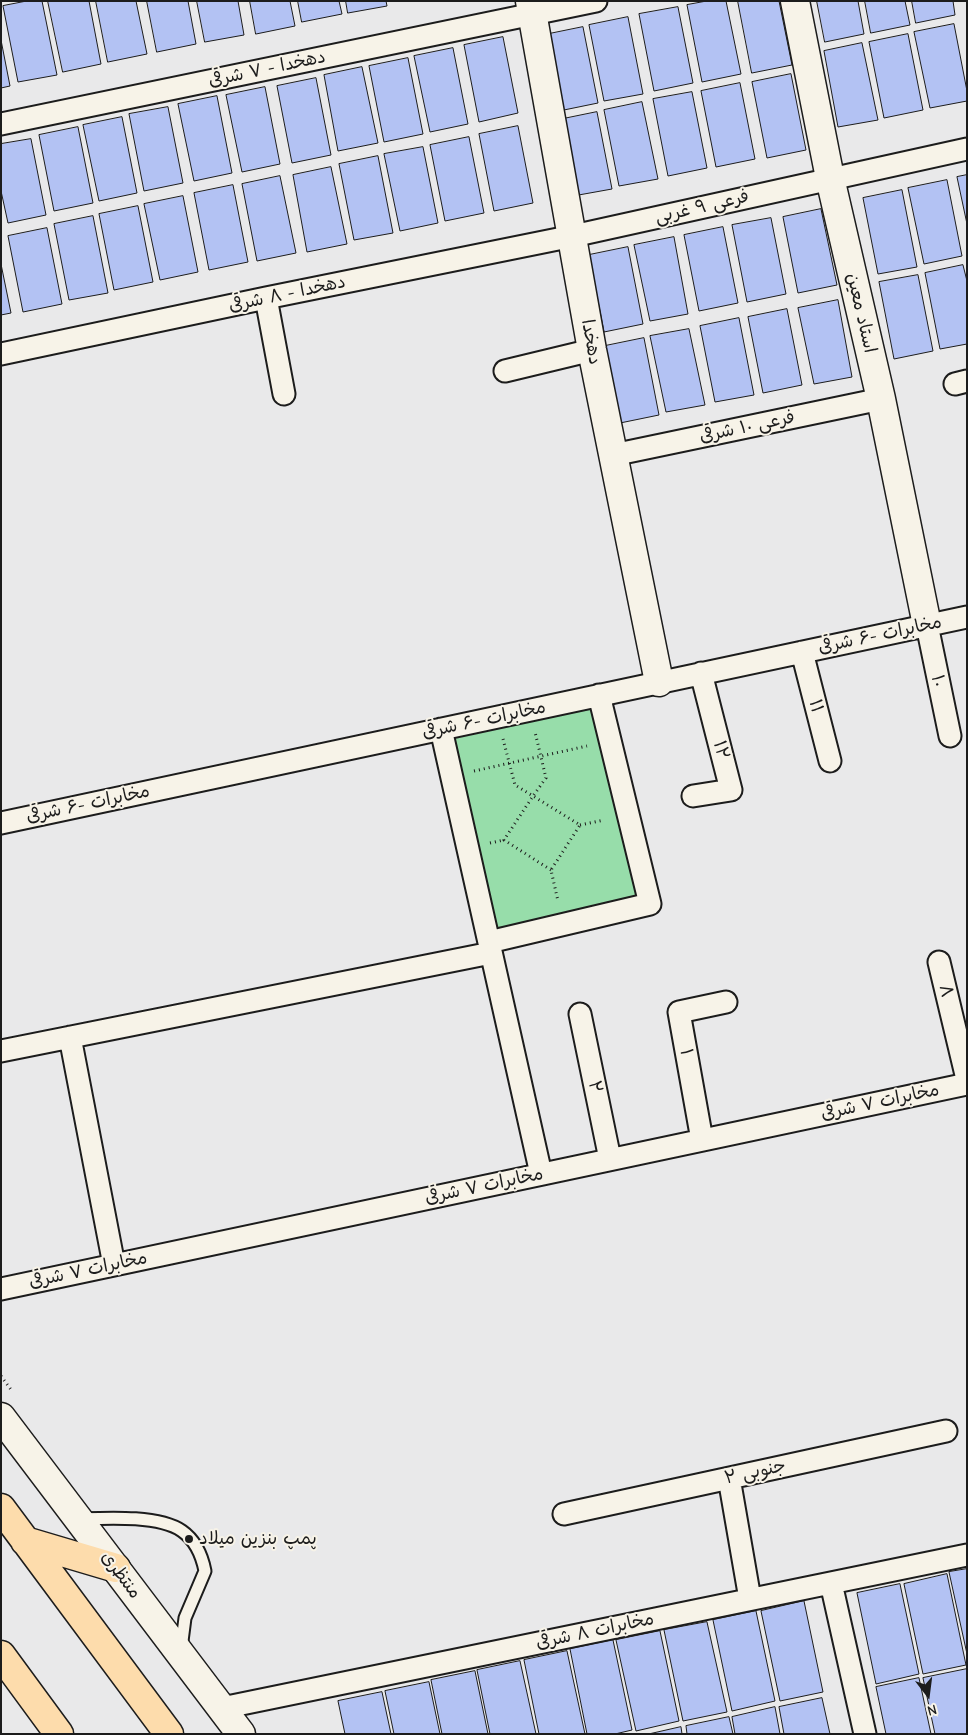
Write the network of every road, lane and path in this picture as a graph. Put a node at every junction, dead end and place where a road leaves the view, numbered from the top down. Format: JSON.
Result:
{"nodes":[{"id":1,"x":596,"y":1,"type":"edge"},
{"id":2,"x":795,"y":1,"type":"edge"},
{"id":3,"x":531,"y":8,"type":"edge"},
{"id":4,"x":1,"y":124,"type":"edge"},
{"id":5,"x":967,"y":149,"type":"edge"},
{"id":6,"x":830,"y":178,"type":"junction"},
{"id":7,"x":573,"y":236,"type":"junction"},
{"id":8,"x":266,"y":298,"type":"junction"},
{"id":9,"x":592,"y":350,"type":"junction"},
{"id":10,"x":1,"y":354,"type":"edge"},
{"id":11,"x":504,"y":371,"type":"dead end"},
{"id":12,"x":284,"y":394,"type":"dead end"},
{"id":13,"x":881,"y":398,"type":"junction"},
{"id":14,"x":614,"y":455,"type":"junction"},
{"id":15,"x":967,"y":617,"type":"edge"},
{"id":16,"x":927,"y":626,"type":"junction"},
{"id":17,"x":802,"y":652,"type":"junction"},
{"id":18,"x":701,"y":673,"type":"junction"},
{"id":19,"x":659,"y":682,"type":"junction"},
{"id":20,"x":599,"y":695,"type":"junction"},
{"id":21,"x":530,"y":710,"type":"junction"},
{"id":22,"x":498,"y":716,"type":"junction"},
{"id":23,"x":440,"y":729,"type":"junction"},
{"id":24,"x":950,"y":736,"type":"dead end"},
{"id":25,"x":611,"y":741,"type":"junction"},
{"id":26,"x":540,"y":756,"type":"junction"},
{"id":27,"x":830,"y":761,"type":"dead end"},
{"id":28,"x":508,"y":764,"type":"junction"},
{"id":29,"x":451,"y":776,"type":"junction"},
{"id":30,"x":533,"y":796,"type":"junction"},
{"id":31,"x":693,"y":796,"type":"dead end"},
{"id":32,"x":1,"y":823,"type":"edge"},
{"id":33,"x":551,"y":870,"type":"junction"},
{"id":34,"x":563,"y":925,"type":"junction"},
{"id":35,"x":490,"y":948,"type":"junction"},
{"id":36,"x":940,"y":962,"type":"dead end"},
{"id":37,"x":726,"y":1002,"type":"dead end"},
{"id":38,"x":580,"y":1014,"type":"dead end"},
{"id":39,"x":70,"y":1037,"type":"junction"},
{"id":40,"x":1,"y":1051,"type":"edge"},
{"id":41,"x":967,"y":1079,"type":"edge"},
{"id":42,"x":967,"y":1084,"type":"edge"},
{"id":43,"x":702,"y":1140,"type":"junction"},
{"id":44,"x":610,"y":1159,"type":"junction"},
{"id":45,"x":541,"y":1174,"type":"junction"},
{"id":46,"x":114,"y":1265,"type":"junction"},
{"id":47,"x":1,"y":1288,"type":"edge"},
{"id":48,"x":1,"y":1417,"type":"edge"},
{"id":49,"x":946,"y":1431,"type":"dead end"},
{"id":50,"x":729,"y":1478,"type":"junction"},
{"id":51,"x":1,"y":1508,"type":"edge"},
{"id":52,"x":564,"y":1514,"type":"dead end"},
{"id":53,"x":78,"y":1519,"type":"junction"},
{"id":54,"x":25,"y":1540,"type":"junction"},
{"id":55,"x":967,"y":1555,"type":"edge"},
{"id":56,"x":116,"y":1568,"type":"junction"},
{"id":57,"x":831,"y":1583,"type":"junction"},
{"id":58,"x":750,"y":1599,"type":"junction"},
{"id":59,"x":1,"y":1655,"type":"edge"},
{"id":60,"x":181,"y":1655,"type":"junction"},
{"id":61,"x":222,"y":1708,"type":"junction"},
{"id":62,"x":59,"y":1734,"type":"edge"},
{"id":63,"x":169,"y":1734,"type":"edge"},
{"id":64,"x":241,"y":1734,"type":"edge"},
{"id":65,"x":864,"y":1734,"type":"edge"}],
"edges":[{"from":1,"to":3,"type":"street","name":"دهخدا - ۷ شرقی"},
{"from":2,"to":6,"type":"street","name":"استاد معین"},
{"from":3,"to":4,"type":"street","name":"دهخدا - ۷ شرقی"},
{"from":3,"to":7,"type":"street","name":"دهخدا"},
{"from":5,"to":6,"type":"street","name":"فرعی ۹ غربی"},
{"from":6,"to":7,"type":"street","name":"فرعی ۹ غربی"},
{"from":6,"to":13,"type":"street","name":"استاد معین"},
{"from":7,"to":8,"type":"street","name":"دهخدا - ۸ شرقی"},
{"from":7,"to":9,"type":"street","name":"دهخدا"},
{"from":8,"to":10,"type":"street","name":"دهخدا - ۸ شرقی"},
{"from":8,"to":12,"type":"street"},
{"from":9,"to":11,"type":"street"},
{"from":9,"to":14,"type":"street","name":"دهخدا"},
{"from":13,"to":14,"type":"street","name":"فرعی ۱۰ شرقی"},
{"from":13,"to":16,"type":"street","name":"استاد معین"},
{"from":14,"to":19,"type":"street","name":"دهخدا"},
{"from":15,"to":16,"type":"street","name":"مخابرات -۶ شرقی"},
{"from":16,"to":17,"type":"street","name":"مخابرات -۶ شرقی"},
{"from":16,"to":24,"type":"street","name":"۱۰"},
{"from":17,"to":18,"type":"street","name":"مخابرات -۶ شرقی"},
{"from":17,"to":27,"type":"street","name":"۱۱"},
{"from":18,"to":19,"type":"street","name":"مخابرات -۶ شرقی"},
{"from":18,"to":31,"type":"street","name":"۱۲"},
{"from":19,"to":20,"type":"street","name":"مخابرات -۶ شرقی"},
{"from":20,"to":21,"type":"street","name":"مخابرات -۶ شرقی"},
{"from":20,"to":25,"type":"street"},
{"from":21,"to":22,"type":"street","name":"مخابرات -۶ شرقی"},
{"from":21,"to":26,"type":"path"},
{"from":22,"to":23,"type":"street","name":"مخابرات -۶ شرقی"},
{"from":22,"to":28,"type":"path"},
{"from":23,"to":29,"type":"street"},
{"from":23,"to":32,"type":"street","name":"مخابرات -۶ شرقی"},
{"from":25,"to":26,"type":"path"},
{"from":25,"to":34,"type":"street"},
{"from":26,"to":28,"type":"path"},
{"from":26,"to":30,"type":"path"},
{"from":28,"to":29,"type":"path"},
{"from":28,"to":30,"type":"path"},
{"from":29,"to":35,"type":"street"},
{"from":30,"to":33,"type":"path"},
{"from":30,"to":33,"type":"path"},
{"from":33,"to":34,"type":"path"},
{"from":34,"to":35,"type":"street"},
{"from":35,"to":39,"type":"street"},
{"from":35,"to":45,"type":"street"},
{"from":36,"to":41,"type":"street","name":"۸"},
{"from":37,"to":43,"type":"street","name":"۱"},
{"from":38,"to":44,"type":"street","name":"۲"},
{"from":39,"to":40,"type":"street"},
{"from":39,"to":46,"type":"street"},
{"from":42,"to":43,"type":"street","name":"مخابرات ۷ شرقی"},
{"from":43,"to":44,"type":"street","name":"مخابرات ۷ شرقی"},
{"from":44,"to":45,"type":"street","name":"مخابرات ۷ شرقی"},
{"from":45,"to":46,"type":"street","name":"مخابرات ۷ شرقی"},
{"from":46,"to":47,"type":"street","name":"مخابرات ۷ شرقی"},
{"from":48,"to":53,"type":"street","name":"منتظری"},
{"from":49,"to":50,"type":"street","name":"۲ جنوبی"},
{"from":50,"to":52,"type":"street","name":"۲ جنوبی"},
{"from":50,"to":58,"type":"street"},
{"from":51,"to":54,"type":"main road"},
{"from":53,"to":56,"type":"street","name":"منتظری"},
{"from":53,"to":60,"type":"lane"},
{"from":54,"to":56,"type":"main road"},
{"from":54,"to":63,"type":"main road"},
{"from":55,"to":57,"type":"street","name":"مخابرات ۸ شرقی"},
{"from":56,"to":60,"type":"street","name":"منتظری"},
{"from":57,"to":58,"type":"street","name":"مخابرات ۸ شرقی"},
{"from":57,"to":65,"type":"street"},
{"from":58,"to":61,"type":"street","name":"مخابرات ۸ شرقی"},
{"from":59,"to":62,"type":"main road"},
{"from":60,"to":61,"type":"street","name":"منتظری"},
{"from":61,"to":64,"type":"street","name":"منتظری"}]}
